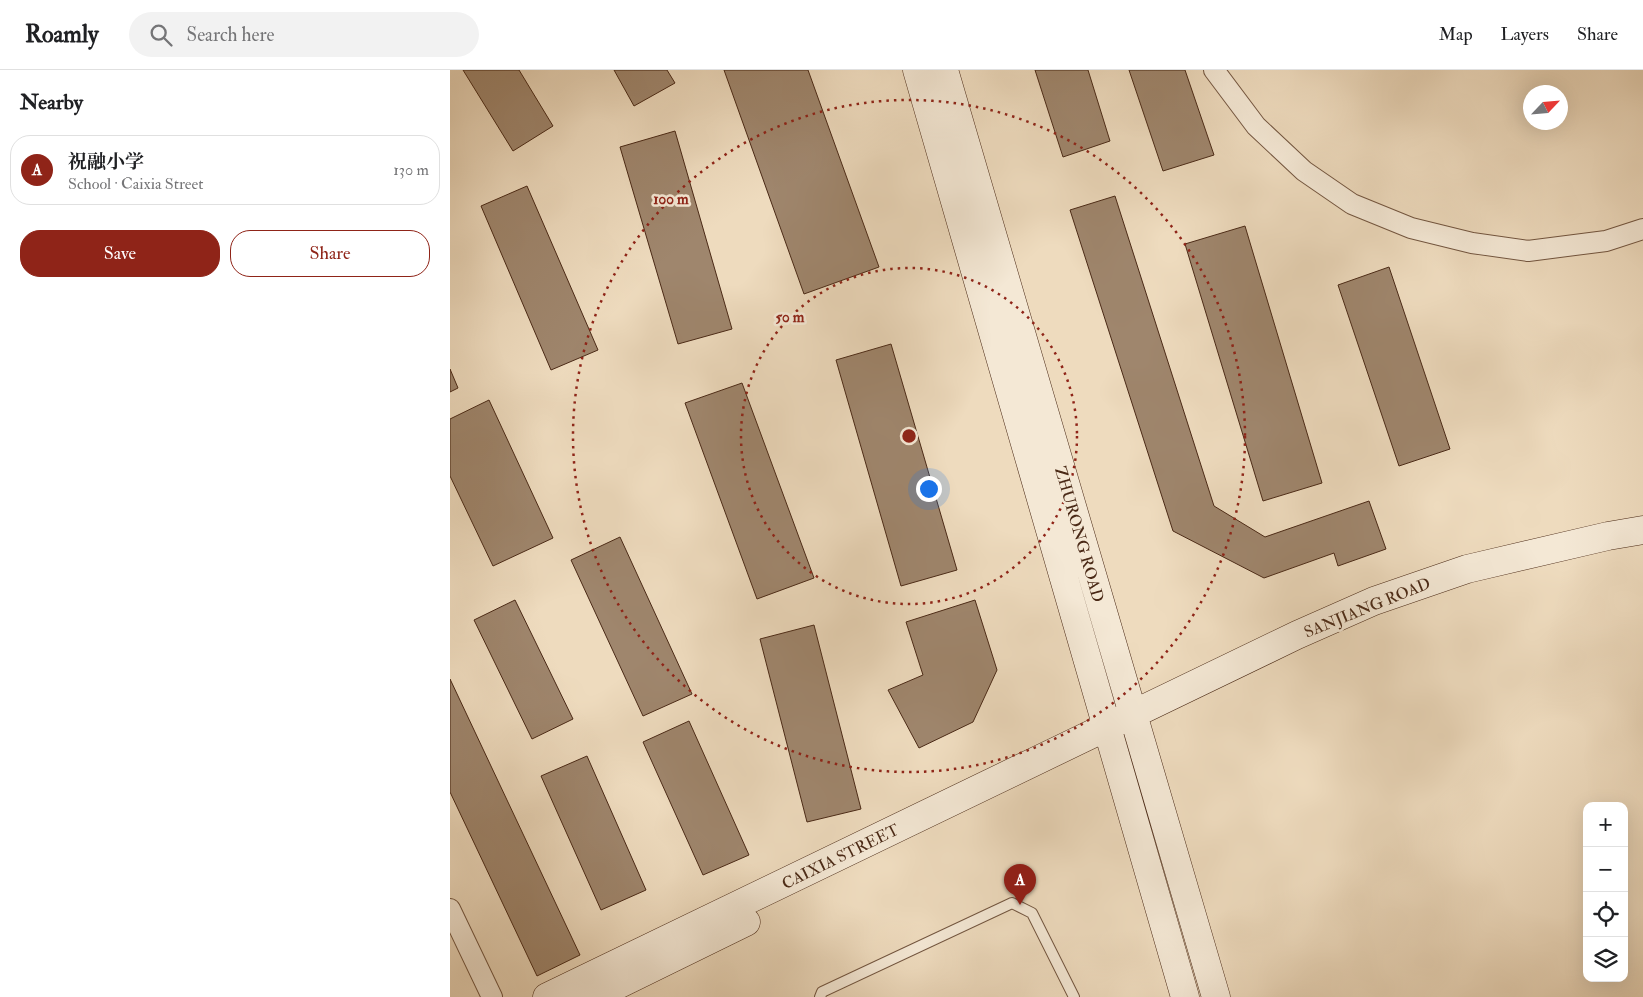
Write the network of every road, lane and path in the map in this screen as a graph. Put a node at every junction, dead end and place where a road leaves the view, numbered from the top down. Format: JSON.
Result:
{"nodes":[{"id":1,"x":917,"y":70,"type":"edge"},
{"id":2,"x":944,"y":70,"type":"edge"},
{"id":3,"x":1214,"y":70,"type":"edge"},
{"id":4,"x":1643,"y":228,"type":"edge"},
{"id":5,"x":1643,"y":530,"type":"edge"},
{"id":6,"x":1643,"y":546,"type":"edge"},
{"id":7,"x":1136,"y":724,"type":"junction"},
{"id":8,"x":1110,"y":736,"type":"junction"},
{"id":9,"x":450,"y":909,"type":"edge"},
{"id":10,"x":492,"y":997,"type":"edge"},
{"id":11,"x":547,"y":997,"type":"edge"},
{"id":12,"x":593,"y":997,"type":"edge"},
{"id":13,"x":820,"y":997,"type":"edge"},
{"id":14,"x":1074,"y":997,"type":"edge"},
{"id":15,"x":1185,"y":997,"type":"edge"},
{"id":16,"x":1216,"y":997,"type":"edge"}],
"edges":[{"from":1,"to":8,"type":"main road","name":"ZHURONG ROAD"},
{"from":2,"to":7,"type":"main road","name":"ZHURONG ROAD"},
{"from":3,"to":4,"type":"street"},
{"from":5,"to":7,"type":"main road","name":"SANJIANG ROAD"},
{"from":6,"to":7,"type":"main road","name":"SANJIANG ROAD"},
{"from":7,"to":8,"type":"main road","name":"CAIXIA STREET"},
{"from":7,"to":16,"type":"main road","name":"ZHURONG ROAD"},
{"from":8,"to":11,"type":"main road","name":"CAIXIA STREET"},
{"from":8,"to":12,"type":"main road","name":"CAIXIA STREET"},
{"from":8,"to":15,"type":"main road","name":"ZHURONG ROAD"},
{"from":9,"to":10,"type":"street"},
{"from":13,"to":14,"type":"lane"}]}
